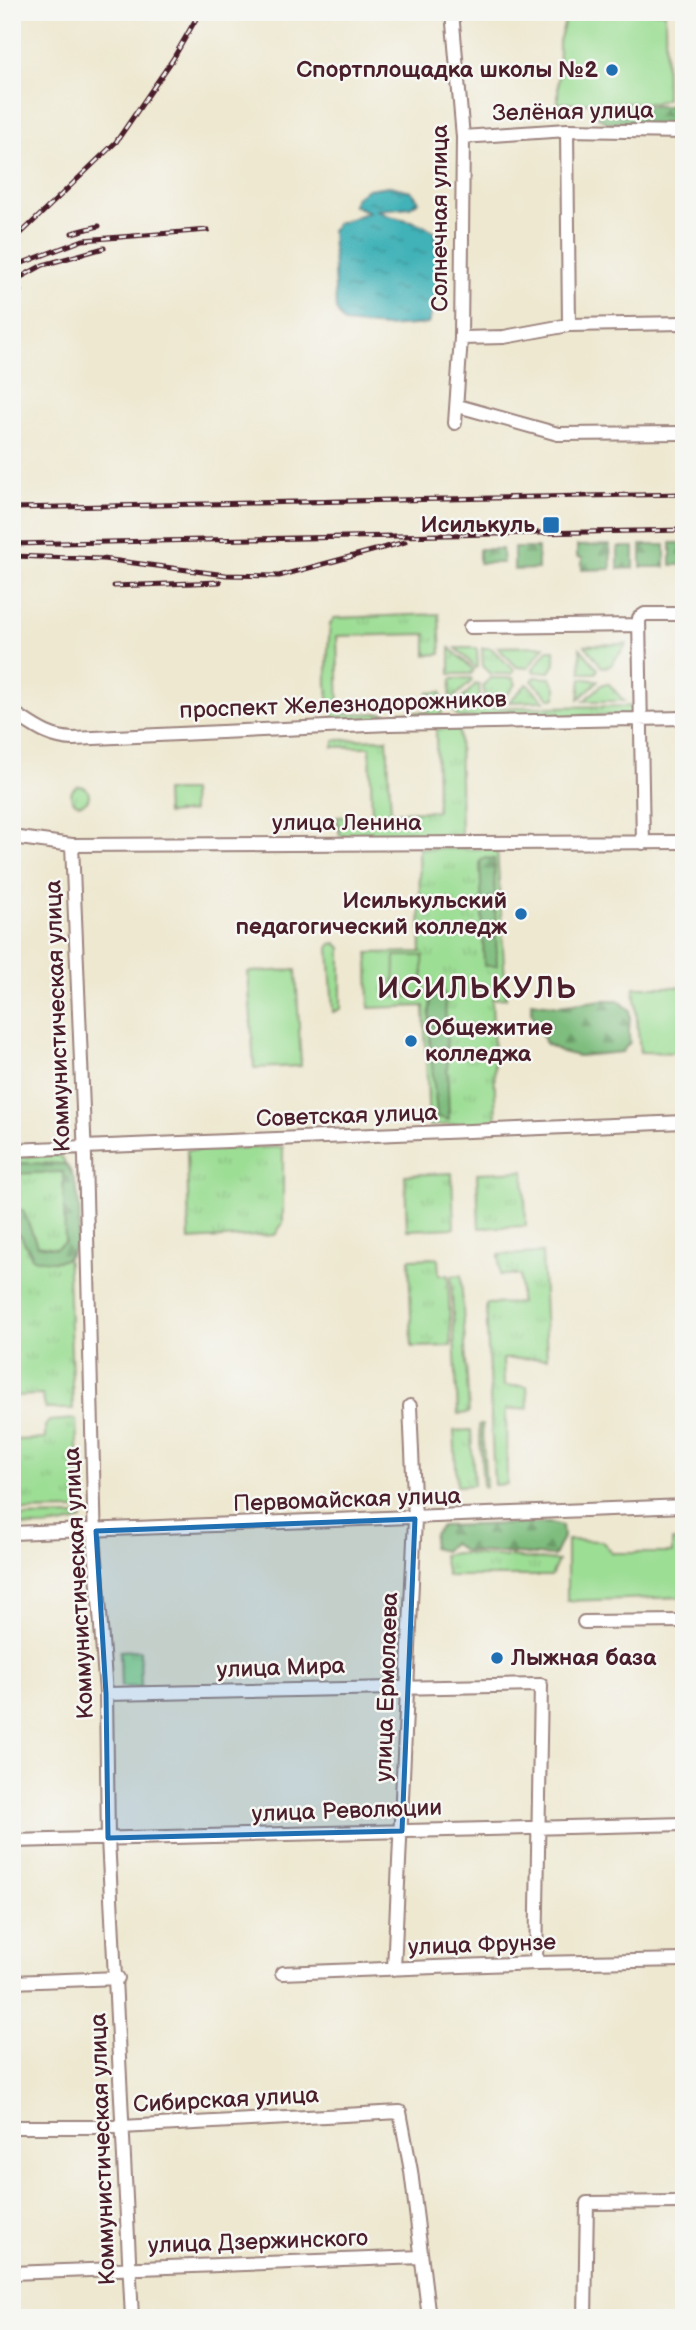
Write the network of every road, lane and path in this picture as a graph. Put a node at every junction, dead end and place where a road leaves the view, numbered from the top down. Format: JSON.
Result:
{"nodes":[{"id":1,"x":452,"y":12,"type":"edge"},
{"id":2,"x":567,"y":130,"type":"junction"},
{"id":3,"x":684,"y":132,"type":"edge"},
{"id":4,"x":463,"y":136,"type":"junction"},
{"id":5,"x":684,"y":323,"type":"edge"},
{"id":6,"x":569,"y":325,"type":"junction"},
{"id":7,"x":461,"y":338,"type":"junction"},
{"id":8,"x":458,"y":406,"type":"junction"},
{"id":9,"x":455,"y":423,"type":"dead end"},
{"id":10,"x":684,"y":433,"type":"edge"},
{"id":11,"x":684,"y":614,"type":"edge"},
{"id":12,"x":638,"y":621,"type":"junction"},
{"id":13,"x":470,"y":628,"type":"dead end"},
{"id":14,"x":12,"y":712,"type":"edge"},
{"id":15,"x":640,"y":717,"type":"junction"},
{"id":16,"x":684,"y":718,"type":"edge"},
{"id":17,"x":12,"y":837,"type":"edge"},
{"id":18,"x":684,"y":842,"type":"edge"},
{"id":19,"x":643,"y":843,"type":"junction"},
{"id":20,"x":72,"y":845,"type":"junction"},
{"id":21,"x":684,"y":1122,"type":"edge"},
{"id":22,"x":84,"y":1146,"type":"junction"},
{"id":23,"x":12,"y":1150,"type":"edge"},
{"id":24,"x":410,"y":1406,"type":"dead end"},
{"id":25,"x":684,"y":1506,"type":"edge"},
{"id":26,"x":415,"y":1519,"type":"junction"},
{"id":27,"x":96,"y":1531,"type":"junction"},
{"id":28,"x":12,"y":1533,"type":"edge"},
{"id":29,"x":684,"y":1621,"type":"edge"},
{"id":30,"x":584,"y":1622,"type":"dead end"},
{"id":31,"x":408,"y":1686,"type":"junction"},
{"id":32,"x":106,"y":1694,"type":"junction"},
{"id":33,"x":684,"y":1824,"type":"edge"},
{"id":34,"x":539,"y":1827,"type":"junction"},
{"id":35,"x":402,"y":1831,"type":"junction"},
{"id":36,"x":108,"y":1838,"type":"junction"},
{"id":37,"x":12,"y":1841,"type":"edge"},
{"id":38,"x":684,"y":1961,"type":"edge"},
{"id":39,"x":536,"y":1962,"type":"junction"},
{"id":40,"x":394,"y":1969,"type":"junction"},
{"id":41,"x":282,"y":1973,"type":"dead end"},
{"id":42,"x":118,"y":1978,"type":"junction"},
{"id":43,"x":12,"y":1982,"type":"edge"},
{"id":44,"x":12,"y":2127,"type":"edge"},
{"id":45,"x":122,"y":2127,"type":"junction"},
{"id":46,"x":680,"y":2202,"type":"dead end"},
{"id":47,"x":421,"y":2257,"type":"junction"},
{"id":48,"x":129,"y":2268,"type":"junction"},
{"id":49,"x":12,"y":2273,"type":"edge"},
{"id":50,"x":132,"y":2318,"type":"edge"},
{"id":51,"x":429,"y":2318,"type":"edge"},
{"id":52,"x":585,"y":2318,"type":"edge"}],
"edges":[{"from":1,"to":4,"type":"street","name":"Солнечная улица"},
{"from":2,"to":3,"type":"street","name":"Зелёная улица"},
{"from":2,"to":4,"type":"street","name":"Зелёная улица"},
{"from":2,"to":6,"type":"street"},
{"from":4,"to":7,"type":"street","name":"Солнечная улица"},
{"from":5,"to":6,"type":"street"},
{"from":6,"to":7,"type":"street"},
{"from":7,"to":8,"type":"street","name":"Солнечная улица"},
{"from":8,"to":9,"type":"street","name":"Солнечная улица"},
{"from":8,"to":10,"type":"street"},
{"from":11,"to":12,"type":"street"},
{"from":12,"to":13,"type":"street"},
{"from":12,"to":15,"type":"street"},
{"from":14,"to":15,"type":"street","name":"проспект Железнодорожников"},
{"from":15,"to":16,"type":"street","name":"проспект Железнодорожников"},
{"from":15,"to":19,"type":"street"},
{"from":17,"to":20,"type":"street","name":"улица Ленина"},
{"from":18,"to":19,"type":"street","name":"улица Ленина"},
{"from":19,"to":20,"type":"street","name":"улица Ленина"},
{"from":20,"to":22,"type":"street","name":"Коммунистическая улица"},
{"from":21,"to":22,"type":"street","name":"Советская улица"},
{"from":22,"to":23,"type":"street","name":"Советская улица"},
{"from":22,"to":27,"type":"street","name":"Коммунистическая улица"},
{"from":24,"to":26,"type":"street","name":"улица Ермолаева"},
{"from":25,"to":26,"type":"street","name":"Первомайская улица"},
{"from":26,"to":27,"type":"street","name":"Первомайская улица"},
{"from":26,"to":31,"type":"street","name":"улица Ермолаева"},
{"from":27,"to":28,"type":"street","name":"Первомайская улица"},
{"from":27,"to":32,"type":"street","name":"Коммунистическая улица"},
{"from":29,"to":30,"type":"street"},
{"from":31,"to":32,"type":"street","name":"улица Мира"},
{"from":31,"to":34,"type":"street","name":"улица Мира"},
{"from":31,"to":35,"type":"street","name":"улица Ермолаева"},
{"from":32,"to":36,"type":"street","name":"Коммунистическая улица"},
{"from":33,"to":34,"type":"street","name":"улица Революции"},
{"from":34,"to":35,"type":"street","name":"улица Революции"},
{"from":34,"to":39,"type":"street"},
{"from":35,"to":36,"type":"street","name":"улица Революции"},
{"from":35,"to":40,"type":"street","name":"улица Ермолаева"},
{"from":36,"to":37,"type":"street","name":"улица Революции"},
{"from":36,"to":42,"type":"street","name":"Коммунистическая улица"},
{"from":38,"to":39,"type":"street","name":"улица Фрунзе"},
{"from":39,"to":40,"type":"street","name":"улица Фрунзе"},
{"from":40,"to":41,"type":"street","name":"улица Фрунзе"},
{"from":42,"to":43,"type":"street"},
{"from":42,"to":45,"type":"street","name":"Коммунистическая улица"},
{"from":44,"to":45,"type":"street","name":"Сибирская улица"},
{"from":45,"to":47,"type":"street","name":"Сибирская улица"},
{"from":45,"to":48,"type":"street","name":"Коммунистическая улица"},
{"from":46,"to":52,"type":"street"},
{"from":47,"to":48,"type":"street","name":"улица Дзержинского"},
{"from":47,"to":51,"type":"street"},
{"from":48,"to":49,"type":"street","name":"улица Дзержинского"},
{"from":48,"to":50,"type":"street","name":"Коммунистическая улица"}]}
